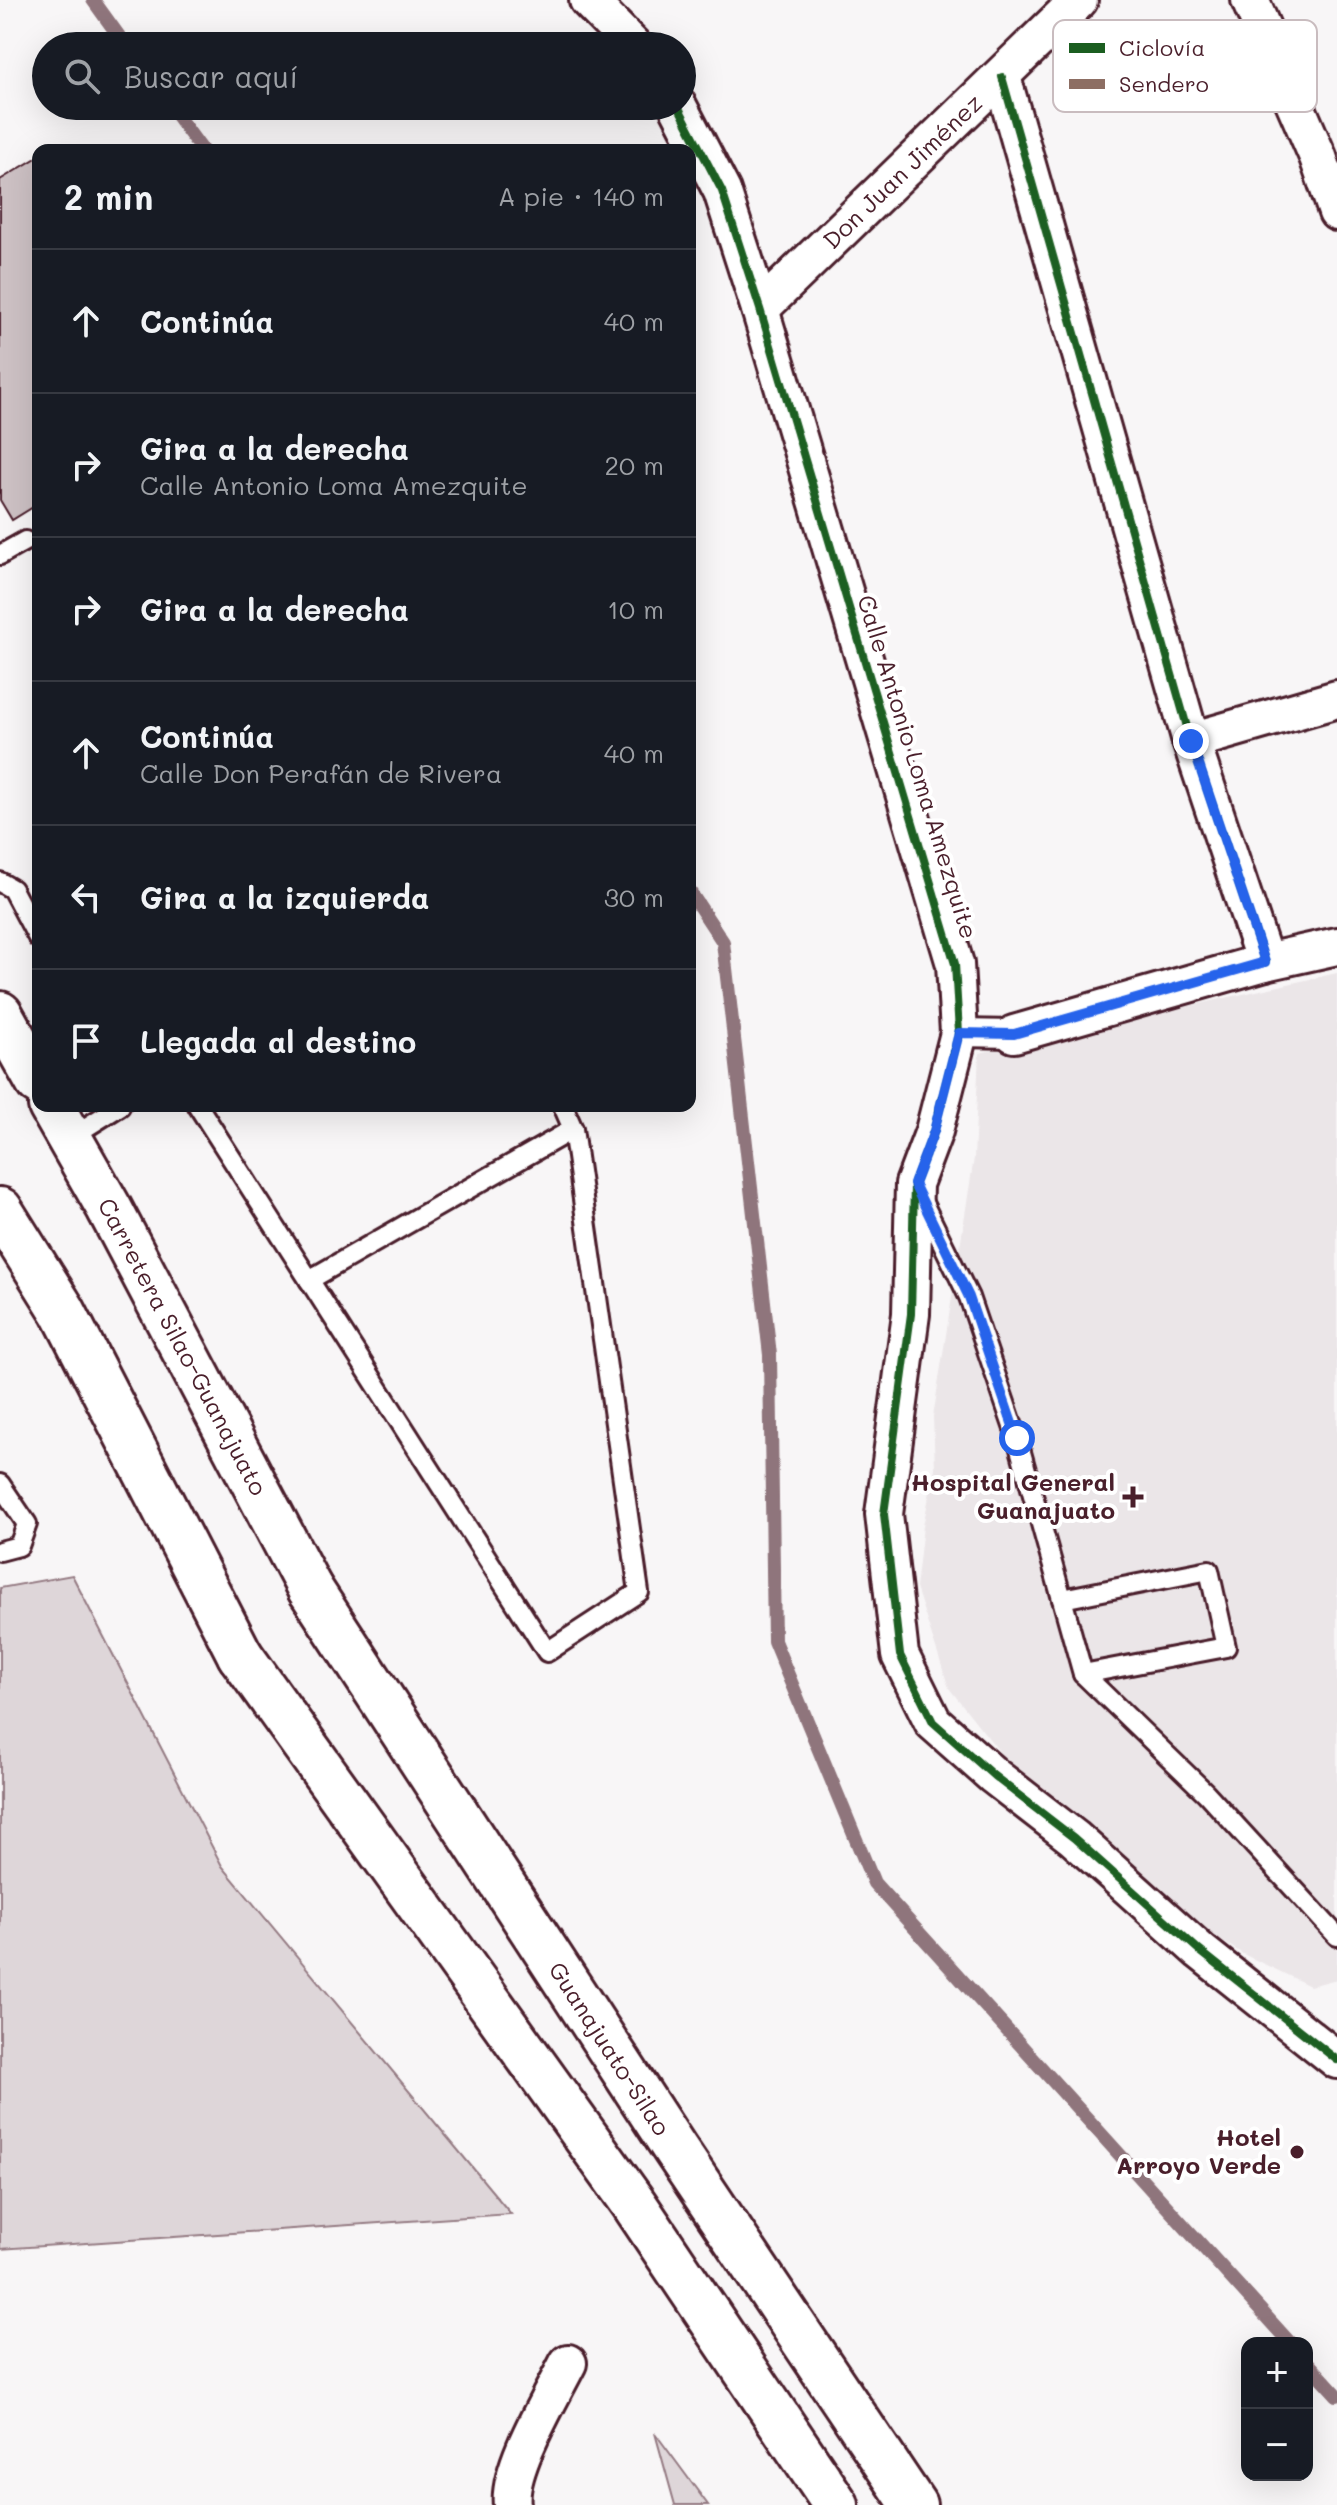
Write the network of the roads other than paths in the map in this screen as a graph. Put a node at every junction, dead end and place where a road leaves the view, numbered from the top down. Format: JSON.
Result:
{"nodes":[{"id":1,"x":1079,"y":0,"type":"edge"},
{"id":2,"x":1250,"y":0,"type":"edge"},
{"id":3,"x":593,"y":2,"type":"edge"},
{"id":4,"x":1059,"y":20,"type":"edge"},
{"id":5,"x":1261,"y":20,"type":"edge"},
{"id":6,"x":1053,"y":26,"type":"edge"},
{"id":7,"x":620,"y":32,"type":"edge"},
{"id":8,"x":1002,"y":77,"type":"junction"},
{"id":9,"x":1309,"y":112,"type":"edge"},
{"id":10,"x":685,"y":120,"type":"edge"},
{"id":11,"x":1328,"y":148,"type":"edge"},
{"id":12,"x":1337,"y":212,"type":"edge"},
{"id":13,"x":760,"y":309,"type":"junction"},
{"id":14,"x":25,"y":541,"type":"dead end"},
{"id":15,"x":0,"y":555,"type":"edge"},
{"id":16,"x":1337,"y":699,"type":"edge"},
{"id":17,"x":1191,"y":741,"type":"junction"},
{"id":18,"x":0,"y":882,"type":"edge"},
{"id":19,"x":32,"y":927,"type":"edge"},
{"id":20,"x":1337,"y":946,"type":"edge"},
{"id":21,"x":1265,"y":962,"type":"junction"},
{"id":22,"x":0,"y":1014,"type":"edge"},
{"id":23,"x":959,"y":1033,"type":"junction"},
{"id":24,"x":1014,"y":1034,"type":"joint"},
{"id":25,"x":32,"y":1071,"type":"edge"},
{"id":26,"x":98,"y":1112,"type":"edge"},
{"id":27,"x":202,"y":1112,"type":"edge"},
{"id":28,"x":566,"y":1112,"type":"edge"},
{"id":29,"x":60,"y":1122,"type":"edge"},
{"id":30,"x":573,"y":1129,"type":"junction"},
{"id":31,"x":914,"y":1184,"type":"junction"},
{"id":32,"x":2,"y":1220,"type":"edge"},
{"id":33,"x":309,"y":1280,"type":"junction"},
{"id":34,"x":0,"y":1484,"type":"edge"},
{"id":35,"x":0,"y":1551,"type":"edge"},
{"id":36,"x":310,"y":1589,"type":"joint"},
{"id":37,"x":1062,"y":1599,"type":"junction"},
{"id":38,"x":1083,"y":1674,"type":"junction"},
{"id":39,"x":1337,"y":1936,"type":"edge"},
{"id":40,"x":1337,"y":2060,"type":"edge"},
{"id":41,"x":568,"y":2363,"type":"dead end"},
{"id":42,"x":512,"y":2505,"type":"edge"},
{"id":43,"x":836,"y":2505,"type":"edge"},
{"id":44,"x":914,"y":2505,"type":"edge"}],
"edges":[{"from":1,"to":4,"type":"street","name":"Don Juan Jiménez"},
{"from":2,"to":5,"type":"street"},
{"from":3,"to":7,"type":"street"},
{"from":6,"to":8,"type":"street","name":"Don Juan Jiménez"},
{"from":8,"to":13,"type":"street","name":"Don Juan Jiménez"},
{"from":8,"to":17,"type":"street"},
{"from":9,"to":11,"type":"street"},
{"from":10,"to":13,"type":"street","name":"Calle Antonio Loma Amezquite"},
{"from":11,"to":12,"type":"street"},
{"from":13,"to":23,"type":"street","name":"Calle Antonio Loma Amezquite"},
{"from":14,"to":15,"type":"lane"},
{"from":16,"to":17,"type":"street"},
{"from":17,"to":21,"type":"street"},
{"from":18,"to":19,"type":"lane"},
{"from":20,"to":21,"type":"street"},
{"from":21,"to":24,"type":"street"},
{"from":22,"to":25,"type":"main road"},
{"from":23,"to":24,"type":"street"},
{"from":23,"to":31,"type":"street","name":"Calle Antonio Loma Amezquite"},
{"from":26,"to":29,"type":"lane"},
{"from":27,"to":33,"type":"lane"},
{"from":28,"to":30,"type":"lane"},
{"from":29,"to":36,"type":"main road","name":"Carretera Silao-Guanajuato"},
{"from":30,"to":33,"type":"lane"},
{"from":30,"to":33,"type":"lane"},
{"from":31,"to":37,"type":"lane"},
{"from":31,"to":40,"type":"street","name":"Calle Antonio Loma Amezquite"},
{"from":32,"to":43,"type":"main road"},
{"from":34,"to":35,"type":"lane"},
{"from":36,"to":44,"type":"main road","name":"Guanajuato-Silao"},
{"from":37,"to":38,"type":"lane"},
{"from":37,"to":38,"type":"lane"},
{"from":38,"to":39,"type":"lane"},
{"from":41,"to":42,"type":"street"}]}
